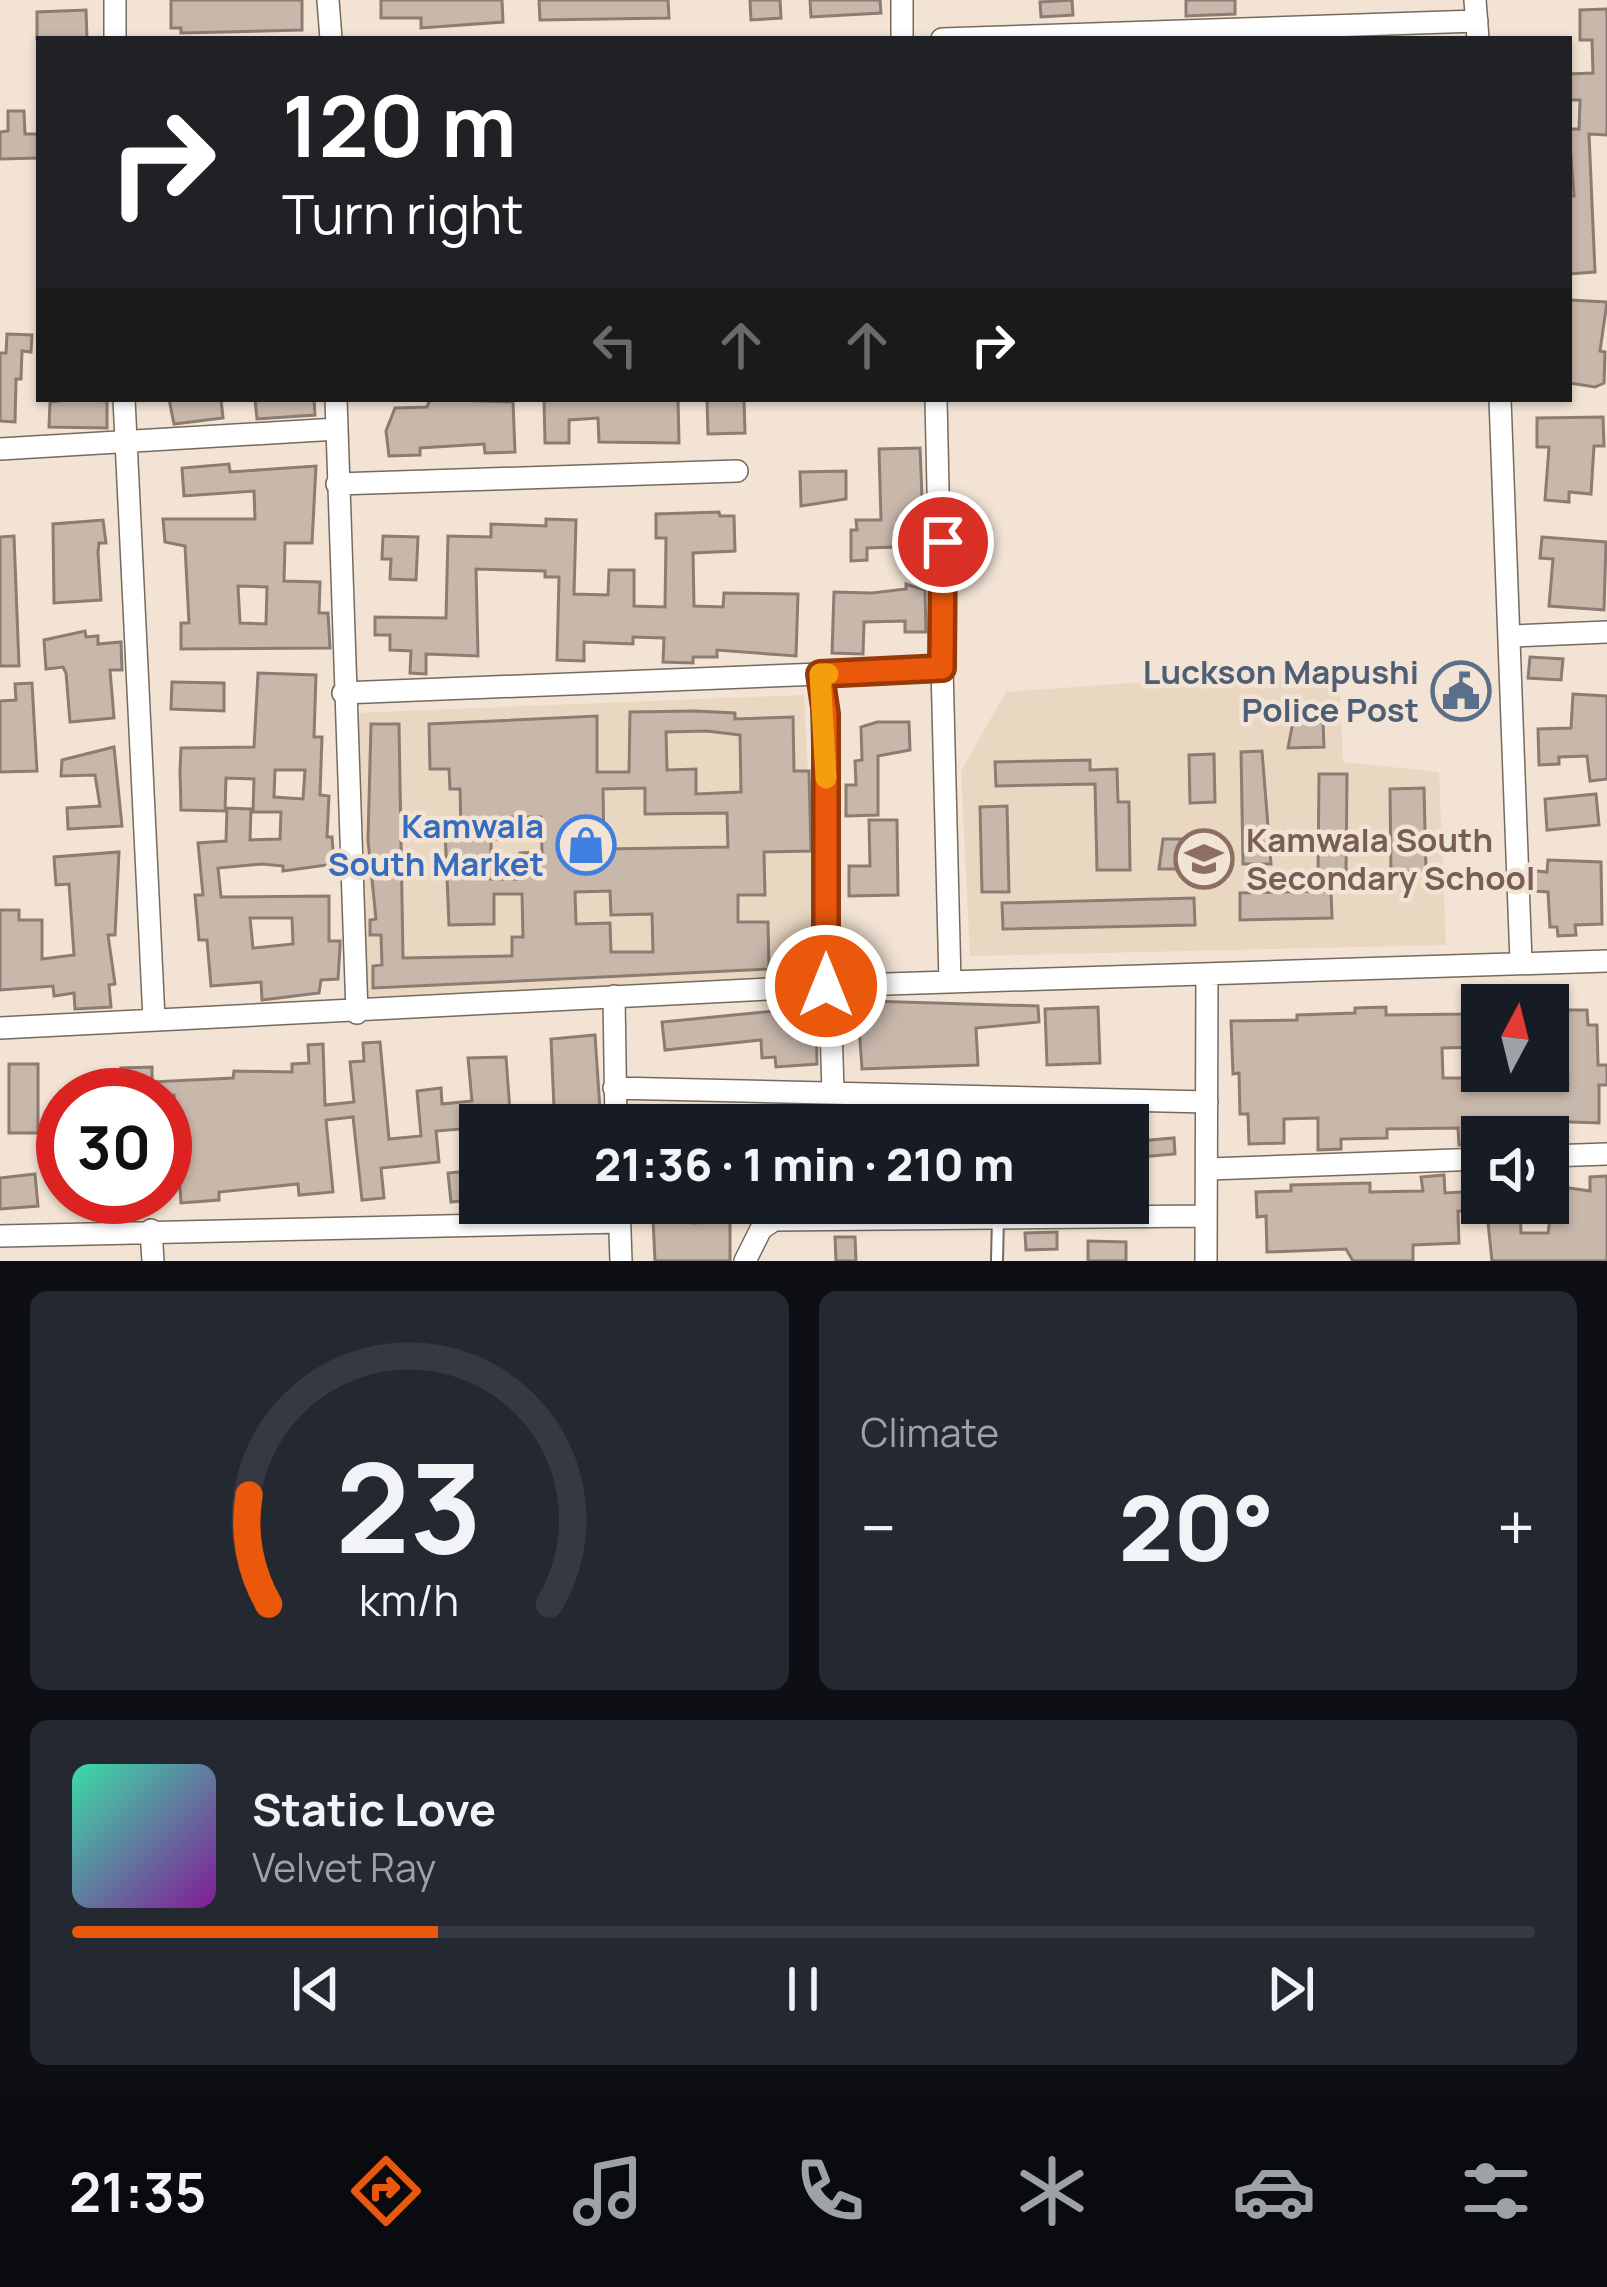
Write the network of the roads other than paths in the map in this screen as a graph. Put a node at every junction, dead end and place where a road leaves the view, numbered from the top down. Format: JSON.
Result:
{"nodes":[{"id":1,"x":115,"y":0,"type":"edge"},
{"id":2,"x":328,"y":0,"type":"edge"},
{"id":3,"x":902,"y":0,"type":"edge"},
{"id":4,"x":1477,"y":20,"type":"edge"},
{"id":5,"x":115,"y":36,"type":"edge"},
{"id":6,"x":331,"y":36,"type":"edge"},
{"id":7,"x":902,"y":36,"type":"edge"},
{"id":8,"x":1026,"y":36,"type":"edge"},
{"id":9,"x":124,"y":402,"type":"edge"},
{"id":10,"x":336,"y":402,"type":"edge"},
{"id":11,"x":936,"y":402,"type":"edge"},
{"id":12,"x":1500,"y":402,"type":"edge"},
{"id":13,"x":337,"y":429,"type":"junction"},
{"id":14,"x":127,"y":443,"type":"junction"},
{"id":15,"x":0,"y":449,"type":"edge"},
{"id":16,"x":737,"y":471,"type":"dead end"},
{"id":17,"x":337,"y":484,"type":"junction"},
{"id":18,"x":1607,"y":632,"type":"edge"},
{"id":19,"x":1511,"y":636,"type":"junction"},
{"id":20,"x":942,"y":668,"type":"junction"},
{"id":21,"x":820,"y":674,"type":"junction"},
{"id":22,"x":344,"y":693,"type":"junction"},
{"id":23,"x":1607,"y":961,"type":"edge"},
{"id":24,"x":1521,"y":962,"type":"junction"},
{"id":25,"x":1208,"y":974,"type":"junction"},
{"id":26,"x":950,"y":982,"type":"junction"},
{"id":27,"x":826,"y":986,"type":"junction"},
{"id":28,"x":614,"y":996,"type":"junction"},
{"id":29,"x":357,"y":1013,"type":"junction"},
{"id":30,"x":154,"y":1019,"type":"junction"},
{"id":31,"x":0,"y":1028,"type":"edge"},
{"id":32,"x":614,"y":1088,"type":"junction"},
{"id":33,"x":833,"y":1093,"type":"junction"},
{"id":34,"x":1207,"y":1102,"type":"junction"},
{"id":35,"x":615,"y":1104,"type":"edge"},
{"id":36,"x":1607,"y":1154,"type":"edge"},
{"id":37,"x":1569,"y":1155,"type":"edge"},
{"id":38,"x":1461,"y":1160,"type":"edge"},
{"id":39,"x":1209,"y":1169,"type":"junction"},
{"id":40,"x":1149,"y":1215,"type":"edge"},
{"id":41,"x":1204,"y":1216,"type":"junction"},
{"id":42,"x":459,"y":1218,"type":"edge"},
{"id":43,"x":619,"y":1224,"type":"edge"},
{"id":44,"x":768,"y":1224,"type":"edge"},
{"id":45,"x":998,"y":1224,"type":"edge"},
{"id":46,"x":151,"y":1230,"type":"junction"},
{"id":47,"x":0,"y":1236,"type":"edge"},
{"id":48,"x":153,"y":1261,"type":"edge"},
{"id":49,"x":621,"y":1261,"type":"edge"},
{"id":50,"x":745,"y":1261,"type":"edge"},
{"id":51,"x":997,"y":1261,"type":"edge"},
{"id":52,"x":1205,"y":1261,"type":"edge"}],
"edges":[{"from":1,"to":5,"type":"street"},
{"from":2,"to":6,"type":"street"},
{"from":3,"to":7,"type":"street"},
{"from":4,"to":8,"type":"street"},
{"from":9,"to":14,"type":"street"},
{"from":10,"to":13,"type":"street"},
{"from":11,"to":20,"type":"street"},
{"from":12,"to":19,"type":"street"},
{"from":13,"to":14,"type":"street"},
{"from":13,"to":17,"type":"street"},
{"from":14,"to":15,"type":"street"},
{"from":14,"to":30,"type":"street"},
{"from":16,"to":17,"type":"street"},
{"from":17,"to":22,"type":"street"},
{"from":18,"to":19,"type":"street"},
{"from":19,"to":24,"type":"street"},
{"from":20,"to":21,"type":"street"},
{"from":20,"to":26,"type":"street"},
{"from":21,"to":22,"type":"street"},
{"from":21,"to":27,"type":"street"},
{"from":22,"to":29,"type":"street"},
{"from":23,"to":24,"type":"street"},
{"from":24,"to":25,"type":"street"},
{"from":25,"to":26,"type":"street"},
{"from":25,"to":34,"type":"street"},
{"from":26,"to":27,"type":"street"},
{"from":27,"to":28,"type":"street"},
{"from":27,"to":33,"type":"street"},
{"from":28,"to":29,"type":"street"},
{"from":28,"to":32,"type":"street"},
{"from":29,"to":30,"type":"street"},
{"from":30,"to":31,"type":"street"},
{"from":32,"to":33,"type":"street"},
{"from":32,"to":35,"type":"street"},
{"from":33,"to":34,"type":"street"},
{"from":34,"to":39,"type":"street"},
{"from":36,"to":37,"type":"street"},
{"from":38,"to":39,"type":"street"},
{"from":39,"to":41,"type":"street"},
{"from":40,"to":41,"type":"street"},
{"from":41,"to":52,"type":"street"},
{"from":42,"to":46,"type":"street"},
{"from":43,"to":49,"type":"street"},
{"from":44,"to":50,"type":"street"},
{"from":45,"to":51,"type":"lane"},
{"from":46,"to":47,"type":"street"},
{"from":46,"to":48,"type":"street"}]}
